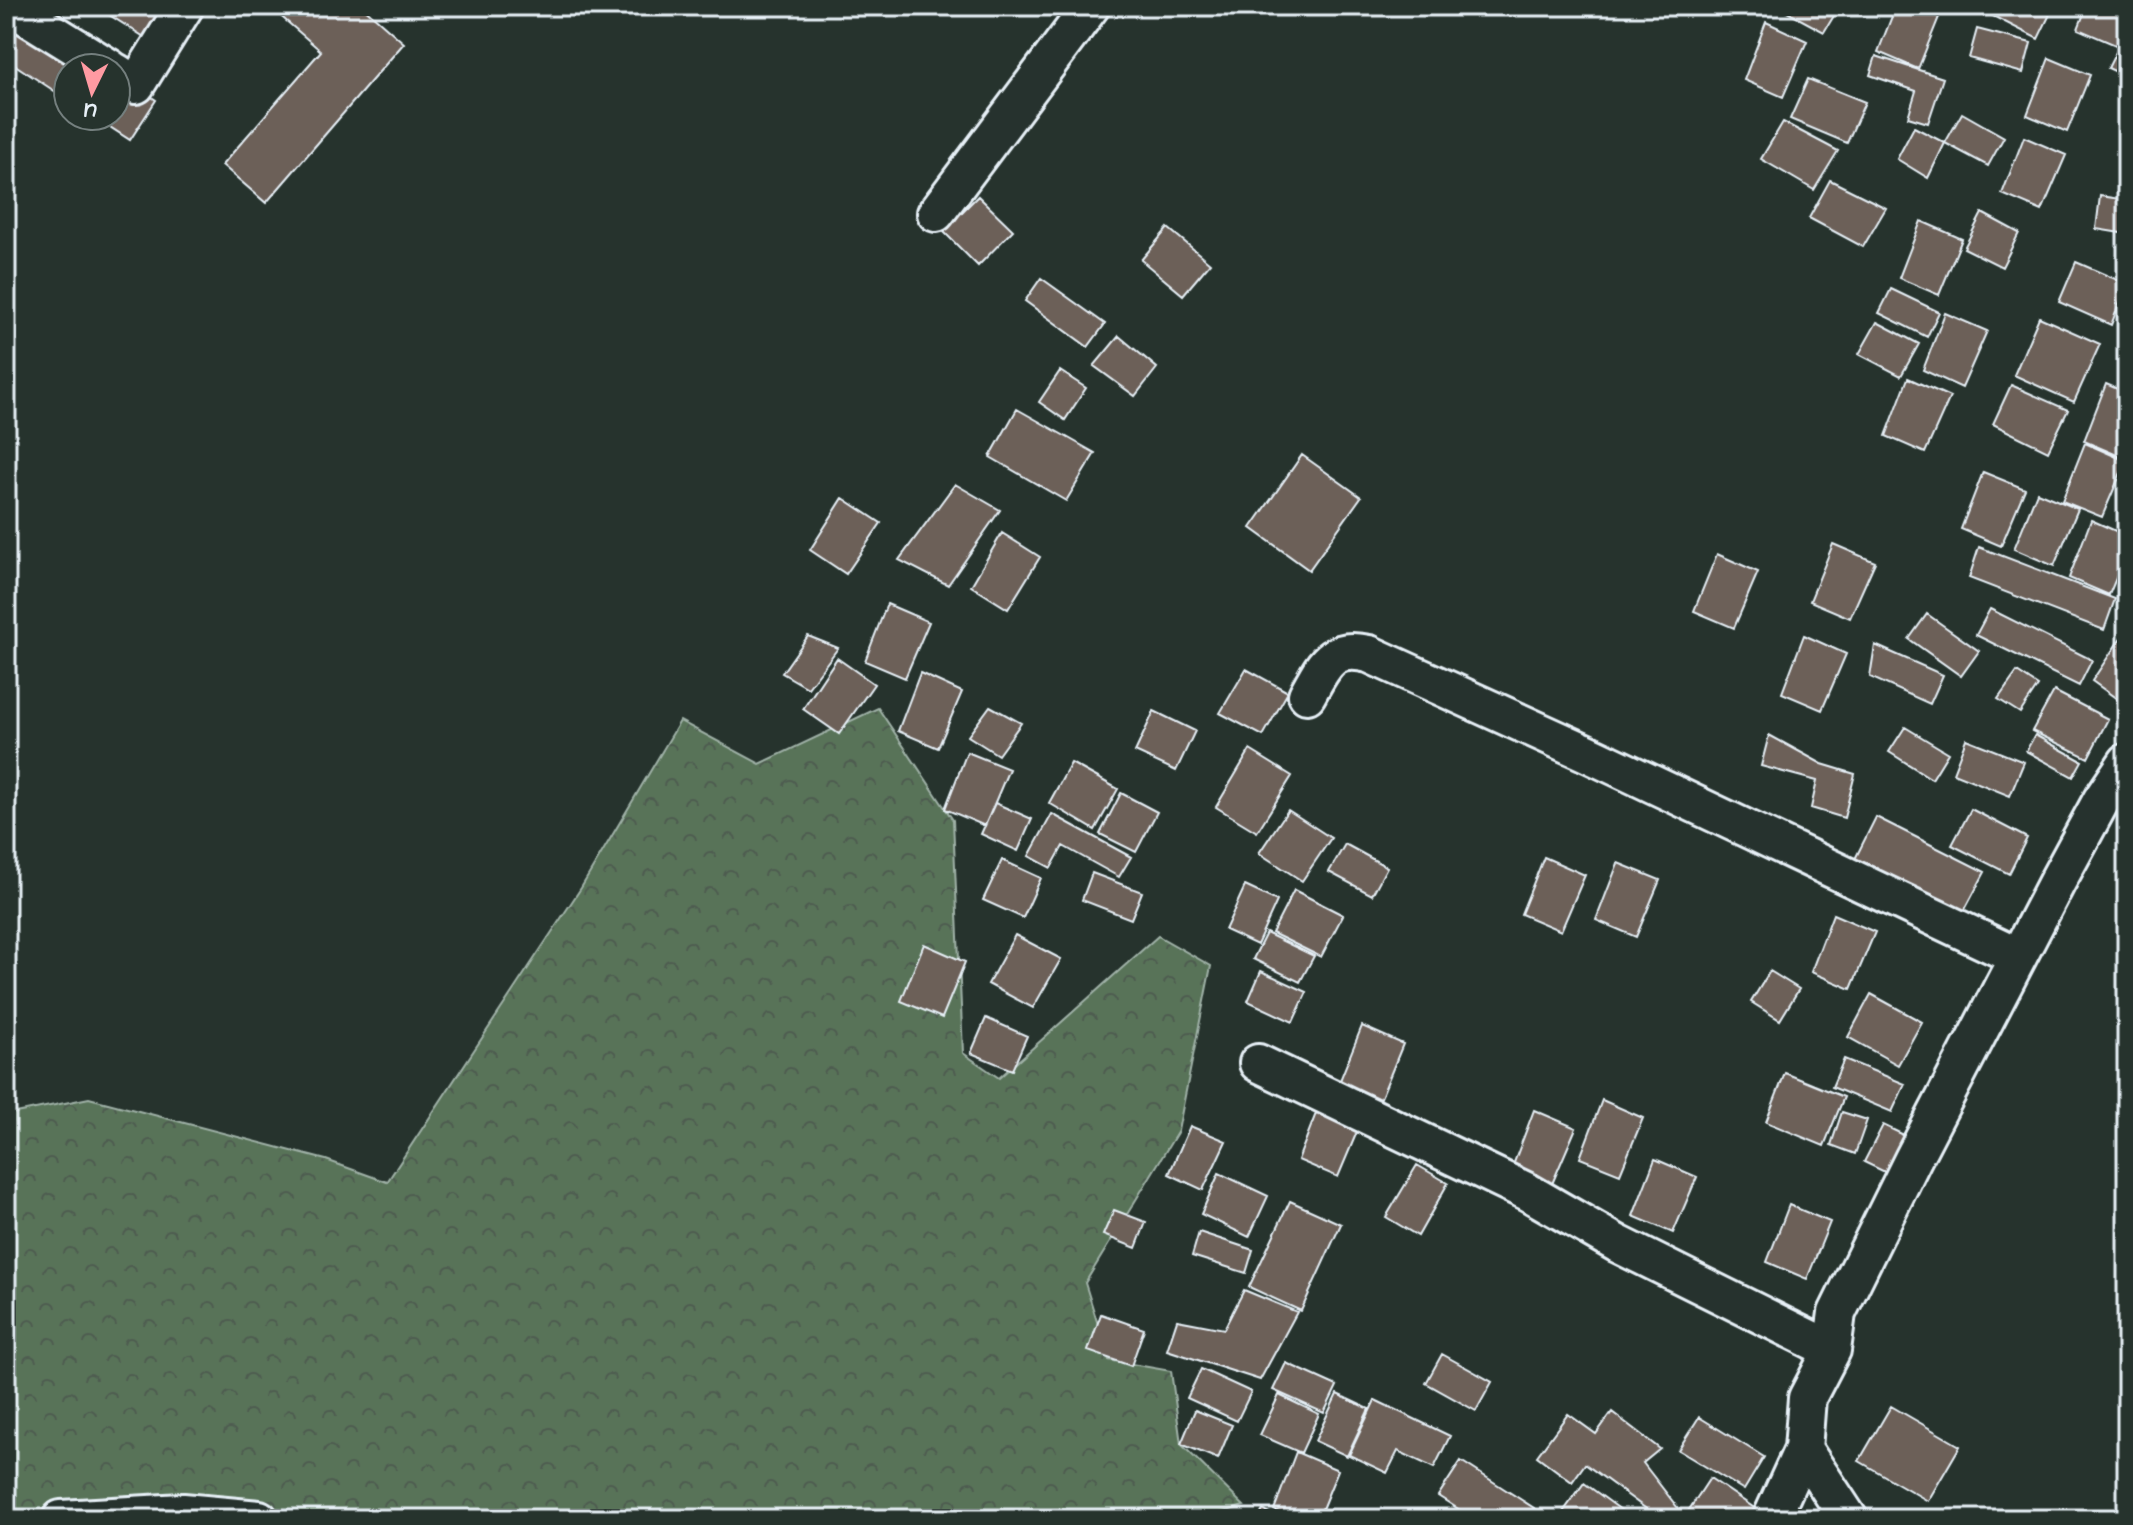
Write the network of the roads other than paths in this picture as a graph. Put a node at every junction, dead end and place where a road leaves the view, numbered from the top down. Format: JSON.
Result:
{"nodes":[{"id":1,"x":10,"y":6,"type":"edge"},
{"id":2,"x":185,"y":6,"type":"edge"},
{"id":3,"x":1091,"y":6,"type":"edge"},
{"id":4,"x":84,"y":52,"type":"edge"},
{"id":5,"x":132,"y":82,"type":"edge"},
{"id":6,"x":936,"y":213,"type":"dead end"},
{"id":7,"x":1307,"y":695,"type":"dead end"},
{"id":8,"x":2127,"y":762,"type":"edge"},
{"id":9,"x":2018,"y":957,"type":"junction"},
{"id":10,"x":1258,"y":1063,"type":"dead end"},
{"id":11,"x":1832,"y":1350,"type":"junction"},
{"id":12,"x":1803,"y":1449,"type":"junction"},
{"id":13,"x":61,"y":1519,"type":"edge"},
{"id":14,"x":259,"y":1519,"type":"edge"},
{"id":15,"x":1771,"y":1519,"type":"edge"},
{"id":16,"x":1849,"y":1519,"type":"edge"}],
"edges":[{"from":1,"to":4,"type":"street"},
{"from":2,"to":5,"type":"street"},
{"from":3,"to":6,"type":"street"},
{"from":7,"to":9,"type":"street"},
{"from":8,"to":9,"type":"street"},
{"from":9,"to":11,"type":"street"},
{"from":10,"to":11,"type":"street"},
{"from":11,"to":12,"type":"street"},
{"from":12,"to":15,"type":"street"},
{"from":12,"to":16,"type":"street"},
{"from":13,"to":14,"type":"street"}]}
